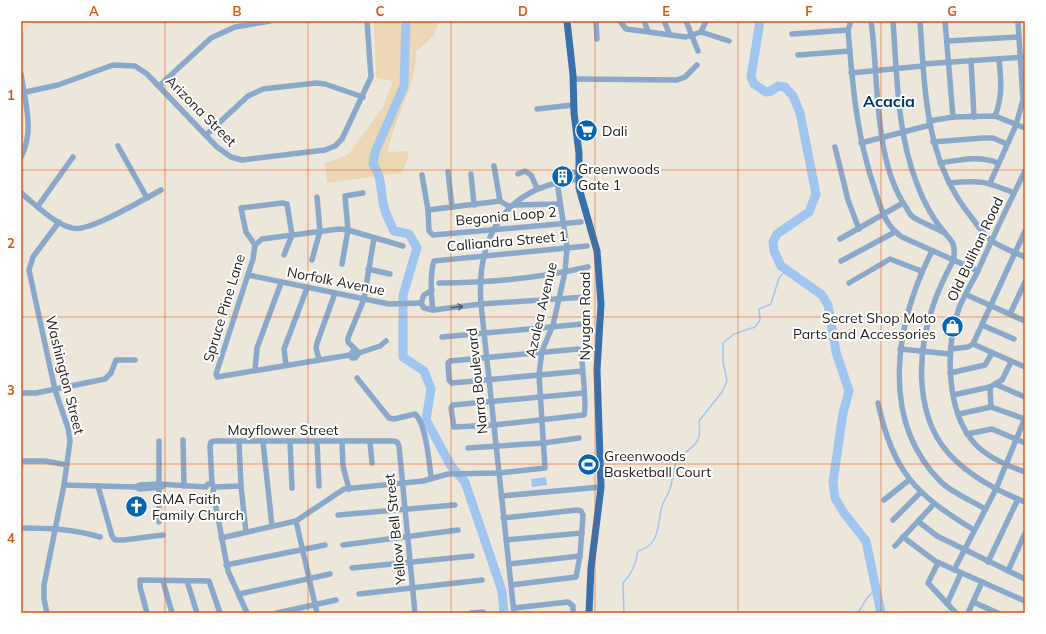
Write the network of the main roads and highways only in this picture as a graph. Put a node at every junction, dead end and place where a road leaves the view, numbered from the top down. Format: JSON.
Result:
{"nodes":[{"id":1,"x":567,"y":21,"type":"edge"},
{"id":2,"x":589,"y":613,"type":"edge"}],
"edges":[{"from":1,"to":2,"type":"main road","name":"Nyugan Road"}]}
